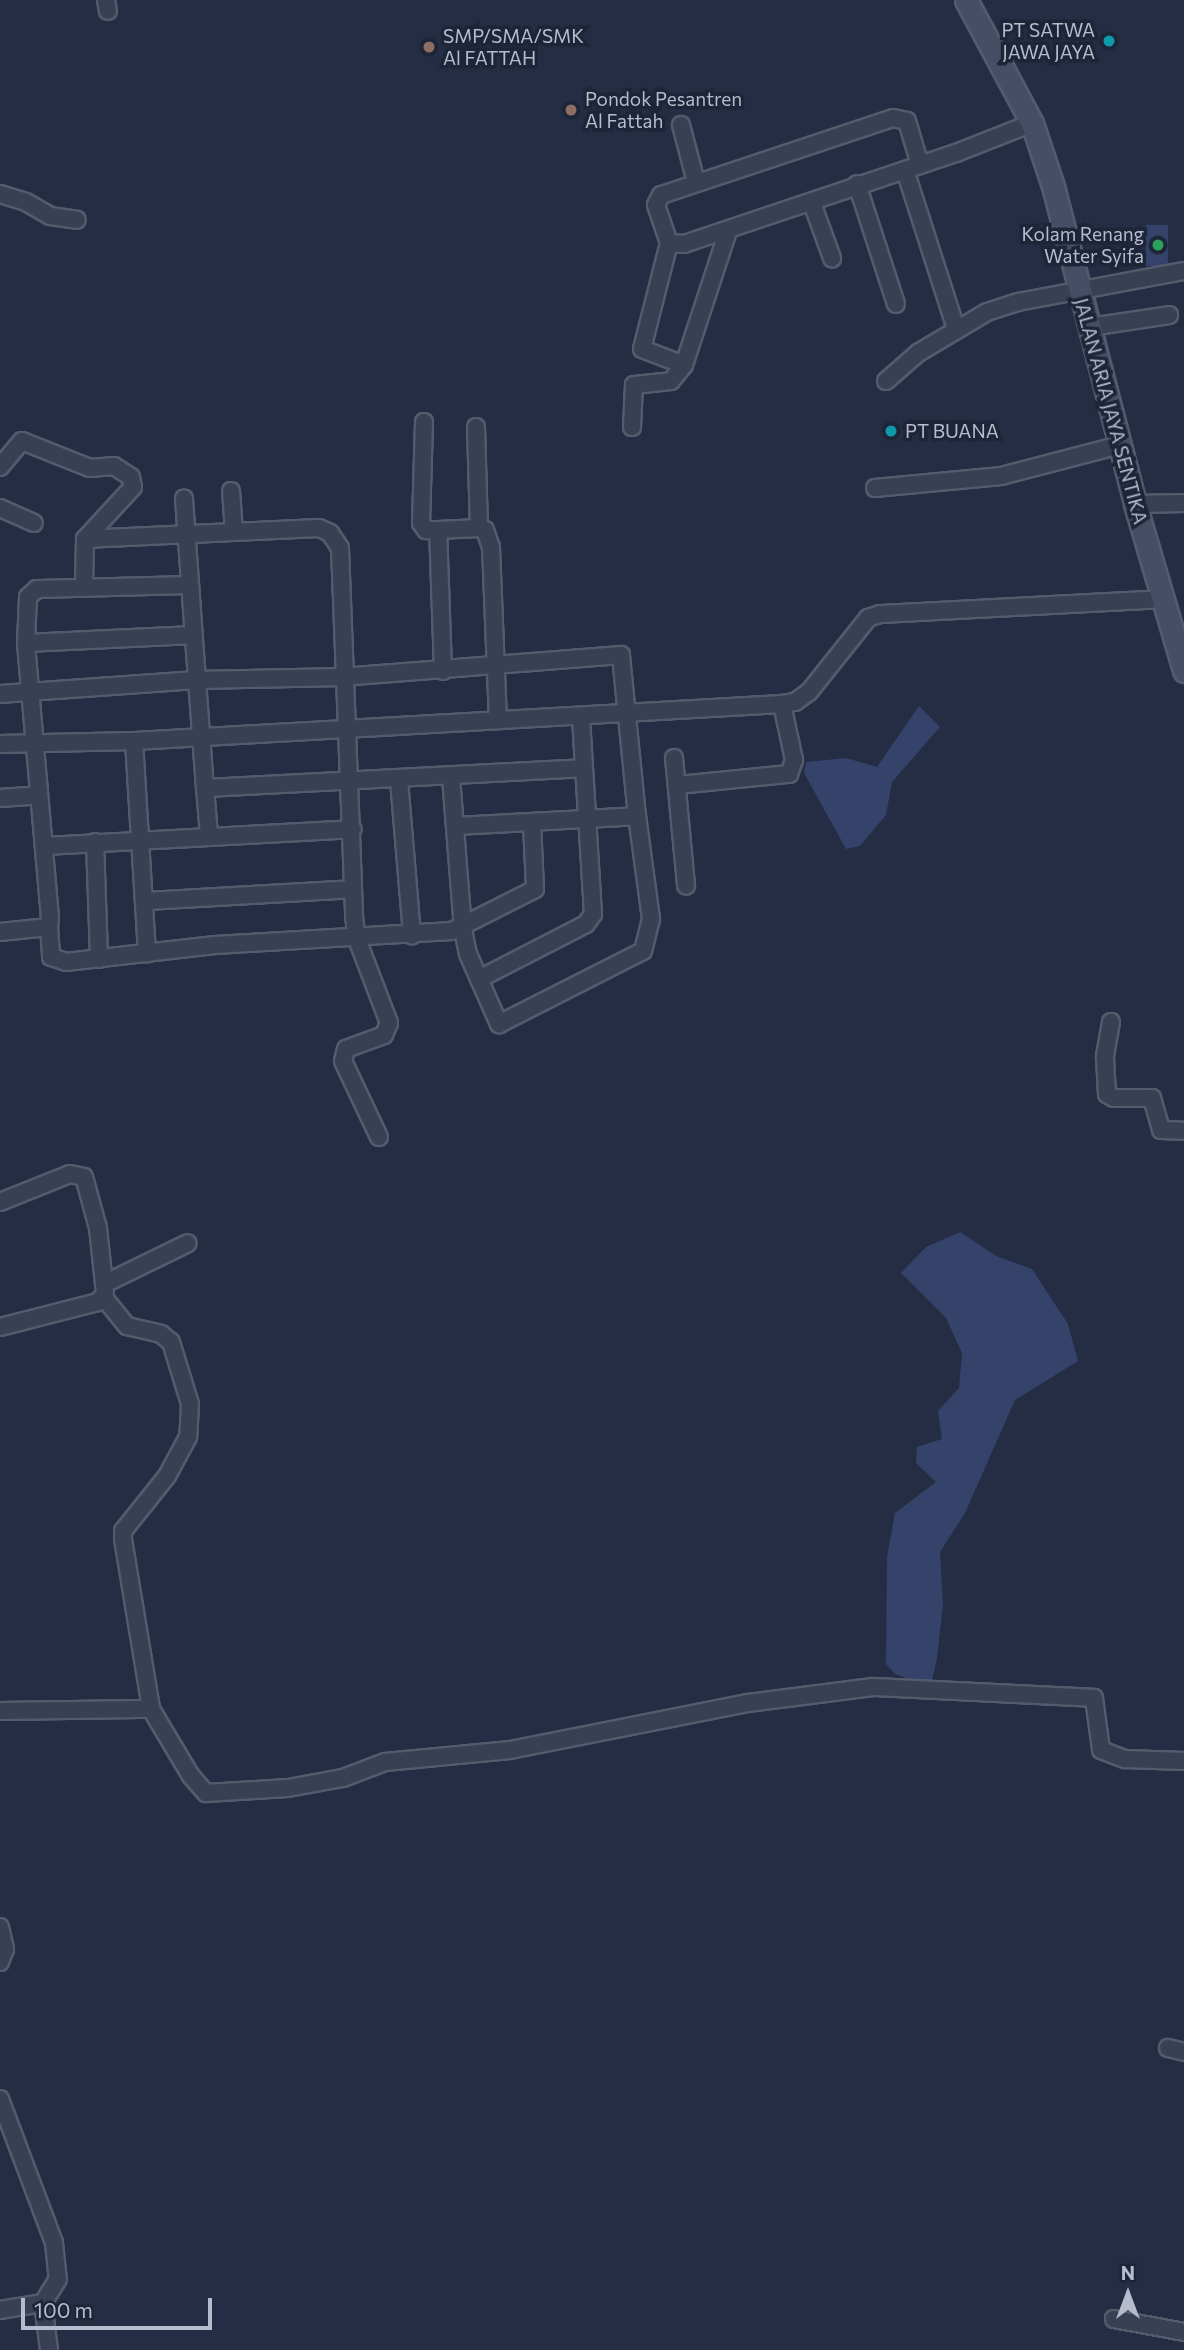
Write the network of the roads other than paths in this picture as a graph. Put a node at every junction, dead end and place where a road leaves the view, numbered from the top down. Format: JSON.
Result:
{"nodes":[{"id":1,"x":967,"y":0,"type":"edge"},
{"id":2,"x":1032,"y":123,"type":"junction"},
{"id":3,"x":681,"y":125,"type":"dead end"},
{"id":4,"x":913,"y":167,"type":"junction"},
{"id":5,"x":696,"y":182,"type":"junction"},
{"id":6,"x":857,"y":184,"type":"junction"},
{"id":7,"x":0,"y":194,"type":"edge"},
{"id":8,"x":812,"y":203,"type":"junction"},
{"id":9,"x":77,"y":220,"type":"dead end"},
{"id":10,"x":728,"y":231,"type":"junction"},
{"id":11,"x":669,"y":243,"type":"junction"},
{"id":12,"x":832,"y":258,"type":"dead end"},
{"id":13,"x":1184,"y":271,"type":"edge"},
{"id":14,"x":1080,"y":294,"type":"junction"},
{"id":15,"x":896,"y":304,"type":"dead end"},
{"id":16,"x":1168,"y":314,"type":"dead end"},
{"id":17,"x":1090,"y":327,"type":"junction"},
{"id":18,"x":957,"y":329,"type":"junction"},
{"id":19,"x":684,"y":365,"type":"junction"},
{"id":20,"x":886,"y":382,"type":"dead end"},
{"id":21,"x":424,"y":422,"type":"dead end"},
{"id":22,"x":475,"y":427,"type":"dead end"},
{"id":23,"x":632,"y":427,"type":"dead end"},
{"id":24,"x":1120,"y":445,"type":"junction"},
{"id":25,"x":0,"y":467,"type":"edge"},
{"id":26,"x":875,"y":488,"type":"dead end"},
{"id":27,"x":230,"y":491,"type":"dead end"},
{"id":28,"x":184,"y":498,"type":"dead end"},
{"id":29,"x":1184,"y":503,"type":"edge"},
{"id":30,"x":1135,"y":504,"type":"junction"},
{"id":31,"x":0,"y":508,"type":"edge"},
{"id":32,"x":34,"y":523,"type":"dead end"},
{"id":33,"x":479,"y":527,"type":"junction"},
{"id":34,"x":438,"y":530,"type":"junction"},
{"id":35,"x":234,"y":532,"type":"junction"},
{"id":36,"x":184,"y":535,"type":"junction"},
{"id":37,"x":85,"y":539,"type":"junction"},
{"id":38,"x":190,"y":585,"type":"junction"},
{"id":39,"x":83,"y":588,"type":"junction"},
{"id":40,"x":1162,"y":599,"type":"junction"},
{"id":41,"x":194,"y":635,"type":"junction"},
{"id":42,"x":26,"y":643,"type":"junction"},
{"id":43,"x":496,"y":666,"type":"junction"},
{"id":44,"x":443,"y":671,"type":"junction"},
{"id":45,"x":1184,"y":671,"type":"edge"},
{"id":46,"x":342,"y":677,"type":"junction"},
{"id":47,"x":197,"y":680,"type":"junction"},
{"id":48,"x":0,"y":694,"type":"edge"},
{"id":49,"x":32,"y":694,"type":"junction"},
{"id":50,"x":782,"y":704,"type":"junction"},
{"id":51,"x":628,"y":713,"type":"junction"},
{"id":52,"x":581,"y":717,"type":"junction"},
{"id":53,"x":498,"y":719,"type":"junction"},
{"id":54,"x":348,"y":730,"type":"junction"},
{"id":55,"x":200,"y":736,"type":"junction"},
{"id":56,"x":134,"y":741,"type":"junction"},
{"id":57,"x":36,"y":743,"type":"junction"},
{"id":58,"x":0,"y":744,"type":"edge"},
{"id":59,"x":674,"y":758,"type":"dead end"},
{"id":60,"x":583,"y":768,"type":"junction"},
{"id":61,"x":451,"y":777,"type":"junction"},
{"id":62,"x":399,"y":779,"type":"junction"},
{"id":63,"x":350,"y":781,"type":"junction"},
{"id":64,"x":678,"y":785,"type":"junction"},
{"id":65,"x":205,"y":788,"type":"junction"},
{"id":66,"x":39,"y":795,"type":"junction"},
{"id":67,"x":0,"y":798,"type":"edge"},
{"id":68,"x":637,"y":816,"type":"junction"},
{"id":69,"x":587,"y":821,"type":"junction"},
{"id":70,"x":531,"y":823,"type":"junction"},
{"id":71,"x":455,"y":826,"type":"junction"},
{"id":72,"x":354,"y":829,"type":"junction"},
{"id":73,"x":209,"y":835,"type":"junction"},
{"id":74,"x":143,"y":841,"type":"junction"},
{"id":75,"x":95,"y":842,"type":"junction"},
{"id":76,"x":44,"y":846,"type":"junction"},
{"id":77,"x":686,"y":885,"type":"dead end"},
{"id":78,"x":352,"y":889,"type":"junction"},
{"id":79,"x":146,"y":901,"type":"junction"},
{"id":80,"x":49,"y":927,"type":"junction"},
{"id":81,"x":463,"y":929,"type":"junction"},
{"id":82,"x":0,"y":932,"type":"edge"},
{"id":83,"x":412,"y":935,"type":"junction"},
{"id":84,"x":357,"y":939,"type":"junction"},
{"id":85,"x":147,"y":954,"type":"junction"},
{"id":86,"x":99,"y":958,"type":"junction"},
{"id":87,"x":479,"y":979,"type":"junction"},
{"id":88,"x":1111,"y":1022,"type":"dead end"},
{"id":89,"x":1184,"y":1131,"type":"edge"},
{"id":90,"x":379,"y":1137,"type":"dead end"},
{"id":91,"x":0,"y":1202,"type":"edge"},
{"id":92,"x":188,"y":1243,"type":"dead end"},
{"id":93,"x":105,"y":1291,"type":"junction"},
{"id":94,"x":0,"y":1327,"type":"edge"},
{"id":95,"x":151,"y":1709,"type":"junction"},
{"id":96,"x":0,"y":1711,"type":"edge"},
{"id":97,"x":1184,"y":1761,"type":"edge"},
{"id":98,"x":0,"y":1927,"type":"edge"},
{"id":99,"x":0,"y":1962,"type":"edge"},
{"id":100,"x":0,"y":2098,"type":"edge"},
{"id":101,"x":43,"y":2303,"type":"junction"},
{"id":102,"x":0,"y":2310,"type":"edge"},
{"id":103,"x":1114,"y":2319,"type":"dead end"},
{"id":104,"x":1184,"y":2332,"type":"edge"},
{"id":105,"x":49,"y":2350,"type":"edge"}],
"edges":[{"from":1,"to":2,"type":"street","name":"JALAN ARIA JAYA SENTIKA"},
{"from":2,"to":4,"type":"street"},
{"from":2,"to":14,"type":"street","name":"JALAN ARIA JAYA SENTIKA"},
{"from":3,"to":5,"type":"street"},
{"from":4,"to":5,"type":"street"},
{"from":4,"to":6,"type":"street"},
{"from":4,"to":18,"type":"street"},
{"from":5,"to":11,"type":"street"},
{"from":6,"to":8,"type":"street"},
{"from":6,"to":15,"type":"street"},
{"from":7,"to":9,"type":"street"},
{"from":8,"to":10,"type":"street"},
{"from":8,"to":12,"type":"street"},
{"from":10,"to":11,"type":"street"},
{"from":10,"to":19,"type":"street"},
{"from":11,"to":19,"type":"street"},
{"from":13,"to":14,"type":"street"},
{"from":14,"to":17,"type":"street","name":"JALAN ARIA JAYA SENTIKA"},
{"from":14,"to":18,"type":"street"},
{"from":16,"to":17,"type":"street"},
{"from":17,"to":24,"type":"street","name":"JALAN ARIA JAYA SENTIKA"},
{"from":18,"to":20,"type":"street"},
{"from":19,"to":23,"type":"street"},
{"from":21,"to":34,"type":"street"},
{"from":22,"to":33,"type":"street"},
{"from":24,"to":26,"type":"street"},
{"from":24,"to":30,"type":"street","name":"JALAN ARIA JAYA SENTIKA"},
{"from":25,"to":37,"type":"street"},
{"from":27,"to":35,"type":"street"},
{"from":28,"to":36,"type":"street"},
{"from":29,"to":30,"type":"street"},
{"from":30,"to":40,"type":"street","name":"JALAN ARIA JAYA SENTIKA"},
{"from":31,"to":32,"type":"street"},
{"from":33,"to":34,"type":"street"},
{"from":33,"to":43,"type":"street"},
{"from":34,"to":44,"type":"street"},
{"from":35,"to":36,"type":"street"},
{"from":35,"to":46,"type":"street"},
{"from":36,"to":37,"type":"street"},
{"from":36,"to":38,"type":"street"},
{"from":37,"to":39,"type":"street"},
{"from":38,"to":39,"type":"street"},
{"from":38,"to":41,"type":"street"},
{"from":39,"to":42,"type":"street"},
{"from":40,"to":45,"type":"street","name":"JALAN ARIA JAYA SENTIKA"},
{"from":40,"to":50,"type":"street"},
{"from":41,"to":42,"type":"street"},
{"from":41,"to":47,"type":"street"},
{"from":42,"to":49,"type":"street"},
{"from":43,"to":44,"type":"street"},
{"from":43,"to":51,"type":"street"},
{"from":43,"to":53,"type":"street"},
{"from":44,"to":46,"type":"street"},
{"from":46,"to":47,"type":"street"},
{"from":46,"to":54,"type":"street"},
{"from":47,"to":49,"type":"street"},
{"from":47,"to":55,"type":"street"},
{"from":48,"to":49,"type":"street"},
{"from":49,"to":57,"type":"street"},
{"from":50,"to":51,"type":"street"},
{"from":50,"to":64,"type":"street"},
{"from":51,"to":52,"type":"street"},
{"from":51,"to":68,"type":"street"},
{"from":52,"to":53,"type":"street"},
{"from":52,"to":60,"type":"street"},
{"from":53,"to":54,"type":"street"},
{"from":54,"to":55,"type":"street"},
{"from":54,"to":63,"type":"street"},
{"from":55,"to":56,"type":"street"},
{"from":55,"to":65,"type":"street"},
{"from":56,"to":57,"type":"street"},
{"from":56,"to":74,"type":"street"},
{"from":57,"to":58,"type":"street"},
{"from":57,"to":66,"type":"street"},
{"from":59,"to":64,"type":"street"},
{"from":60,"to":61,"type":"street"},
{"from":60,"to":69,"type":"street"},
{"from":61,"to":62,"type":"street"},
{"from":61,"to":71,"type":"street"},
{"from":62,"to":63,"type":"street"},
{"from":62,"to":83,"type":"street"},
{"from":63,"to":65,"type":"street"},
{"from":63,"to":72,"type":"street"},
{"from":64,"to":77,"type":"street"},
{"from":65,"to":73,"type":"street"},
{"from":66,"to":67,"type":"street"},
{"from":66,"to":76,"type":"street"},
{"from":68,"to":69,"type":"street"},
{"from":68,"to":87,"type":"street"},
{"from":69,"to":70,"type":"street"},
{"from":69,"to":87,"type":"street"},
{"from":70,"to":71,"type":"street"},
{"from":70,"to":81,"type":"street"},
{"from":71,"to":81,"type":"street"},
{"from":72,"to":73,"type":"street"},
{"from":72,"to":78,"type":"street"},
{"from":73,"to":74,"type":"street"},
{"from":74,"to":75,"type":"street"},
{"from":74,"to":79,"type":"street"},
{"from":75,"to":76,"type":"street"},
{"from":75,"to":86,"type":"street"},
{"from":76,"to":80,"type":"street"},
{"from":78,"to":79,"type":"street"},
{"from":78,"to":84,"type":"street"},
{"from":79,"to":85,"type":"street"},
{"from":80,"to":82,"type":"street"},
{"from":80,"to":86,"type":"street"},
{"from":81,"to":83,"type":"street"},
{"from":81,"to":87,"type":"street"},
{"from":83,"to":84,"type":"street"},
{"from":84,"to":85,"type":"street"},
{"from":84,"to":90,"type":"street"},
{"from":85,"to":86,"type":"street"},
{"from":88,"to":89,"type":"street"},
{"from":91,"to":93,"type":"street"},
{"from":92,"to":93,"type":"street"},
{"from":93,"to":94,"type":"street"},
{"from":93,"to":95,"type":"street"},
{"from":95,"to":96,"type":"street"},
{"from":95,"to":97,"type":"street"},
{"from":98,"to":99,"type":"street"},
{"from":100,"to":101,"type":"street"},
{"from":101,"to":102,"type":"street"},
{"from":101,"to":105,"type":"street"},
{"from":103,"to":104,"type":"street"}]}
